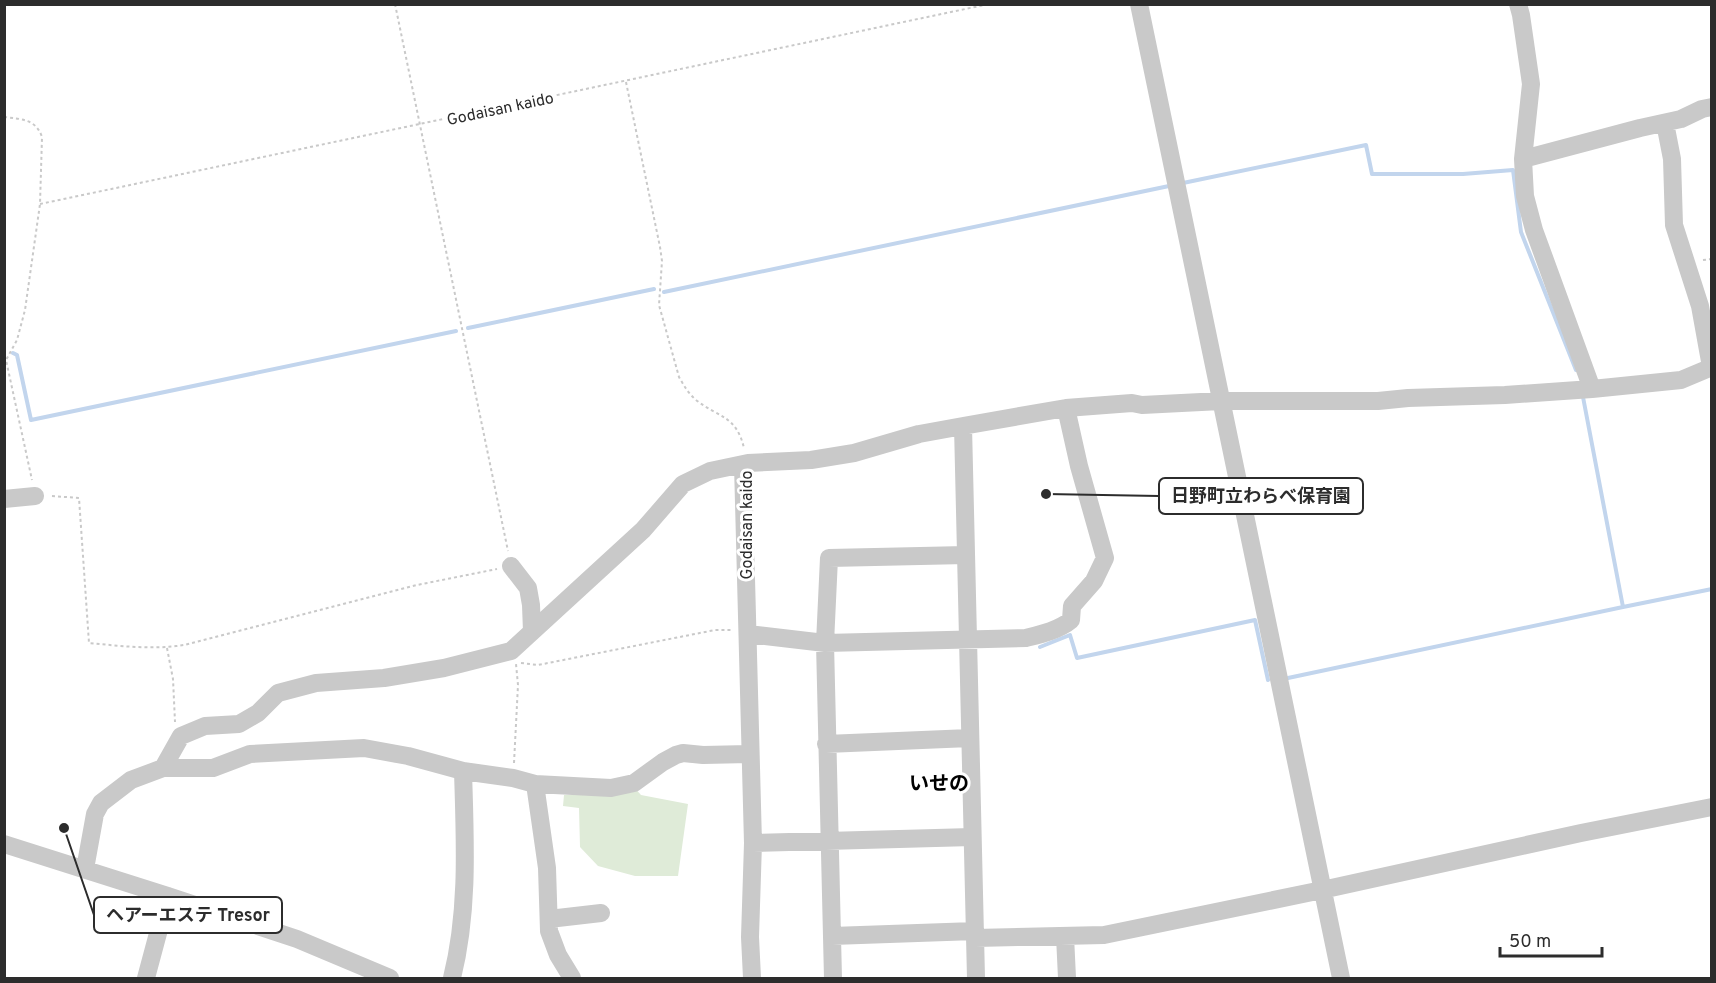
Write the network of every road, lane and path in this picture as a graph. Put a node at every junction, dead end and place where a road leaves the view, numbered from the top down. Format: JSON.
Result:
{"nodes":[{"id":1,"x":395,"y":4,"type":"edge"},
{"id":2,"x":989,"y":4,"type":"edge"},
{"id":3,"x":1139,"y":4,"type":"edge"},
{"id":4,"x":1518,"y":4,"type":"edge"},
{"id":5,"x":626,"y":82,"type":"junction"},
{"id":6,"x":1712,"y":107,"type":"edge"},
{"id":7,"x":4,"y":117,"type":"edge"},
{"id":8,"x":1665,"y":123,"type":"junction"},
{"id":9,"x":421,"y":124,"type":"junction"},
{"id":10,"x":1523,"y":159,"type":"junction"},
{"id":11,"x":40,"y":204,"type":"junction"},
{"id":12,"x":1711,"y":367,"type":"edge"},
{"id":13,"x":1592,"y":389,"type":"junction"},
{"id":14,"x":1221,"y":401,"type":"junction"},
{"id":15,"x":1066,"y":408,"type":"junction"},
{"id":16,"x":963,"y":426,"type":"junction"},
{"id":17,"x":745,"y":464,"type":"junction"},
{"id":18,"x":35,"y":496,"type":"junction"},
{"id":19,"x":4,"y":499,"type":"edge"},
{"id":20,"x":966,"y":555,"type":"junction"},
{"id":21,"x":511,"y":566,"type":"junction"},
{"id":22,"x":532,"y":632,"type":"junction"},
{"id":23,"x":748,"y":634,"type":"junction"},
{"id":24,"x":969,"y":639,"type":"junction"},
{"id":25,"x":825,"y":643,"type":"junction"},
{"id":26,"x":167,"y":648,"type":"junction"},
{"id":27,"x":514,"y":657,"type":"junction"},
{"id":28,"x":970,"y":738,"type":"junction"},
{"id":29,"x":178,"y":742,"type":"junction"},
{"id":30,"x":826,"y":744,"type":"junction"},
{"id":31,"x":749,"y":754,"type":"junction"},
{"id":32,"x":163,"y":768,"type":"junction"},
{"id":33,"x":463,"y":771,"type":"junction"},
{"id":34,"x":513,"y":778,"type":"junction"},
{"id":35,"x":535,"y":784,"type":"junction"},
{"id":36,"x":1712,"y":807,"type":"edge"},
{"id":37,"x":972,"y":837,"type":"junction"},
{"id":38,"x":830,"y":841,"type":"junction"},
{"id":39,"x":753,"y":843,"type":"junction"},
{"id":40,"x":4,"y":844,"type":"edge"},
{"id":41,"x":85,"y":869,"type":"junction"},
{"id":42,"x":1322,"y":890,"type":"junction"},
{"id":43,"x":168,"y":896,"type":"junction"},
{"id":44,"x":601,"y":913,"type":"dead end"},
{"id":45,"x":549,"y":919,"type":"junction"},
{"id":46,"x":975,"y":935,"type":"junction"},
{"id":47,"x":832,"y":936,"type":"junction"},
{"id":48,"x":1065,"y":936,"type":"junction"},
{"id":49,"x":379,"y":976,"type":"edge"},
{"id":50,"x":146,"y":978,"type":"edge"},
{"id":51,"x":452,"y":978,"type":"edge"},
{"id":52,"x":572,"y":978,"type":"edge"},
{"id":53,"x":752,"y":978,"type":"edge"},
{"id":54,"x":833,"y":978,"type":"edge"},
{"id":55,"x":976,"y":978,"type":"edge"},
{"id":56,"x":1067,"y":978,"type":"edge"},
{"id":57,"x":1341,"y":978,"type":"edge"}],
"edges":[{"from":1,"to":9,"type":"path"},
{"from":2,"to":5,"type":"path"},
{"from":3,"to":14,"type":"street"},
{"from":4,"to":10,"type":"street"},
{"from":5,"to":9,"type":"path","name":"Godaisan kaido"},
{"from":5,"to":17,"type":"path","name":"Godaisan kaido"},
{"from":6,"to":8,"type":"street"},
{"from":7,"to":11,"type":"path"},
{"from":8,"to":10,"type":"street"},
{"from":8,"to":12,"type":"street"},
{"from":9,"to":11,"type":"path","name":"Godaisan kaido"},
{"from":9,"to":21,"type":"path"},
{"from":10,"to":13,"type":"street"},
{"from":11,"to":18,"type":"path"},
{"from":12,"to":13,"type":"street"},
{"from":13,"to":14,"type":"street"},
{"from":14,"to":15,"type":"street"},
{"from":14,"to":42,"type":"street"},
{"from":15,"to":16,"type":"street"},
{"from":15,"to":24,"type":"street"},
{"from":16,"to":17,"type":"street"},
{"from":16,"to":20,"type":"street"},
{"from":17,"to":22,"type":"street"},
{"from":17,"to":23,"type":"street","name":"Godaisan kaido"},
{"from":18,"to":19,"type":"street"},
{"from":18,"to":26,"type":"path"},
{"from":20,"to":24,"type":"street"},
{"from":20,"to":25,"type":"street"},
{"from":21,"to":22,"type":"street"},
{"from":21,"to":26,"type":"path"},
{"from":22,"to":27,"type":"street"},
{"from":23,"to":25,"type":"street"},
{"from":23,"to":27,"type":"path"},
{"from":23,"to":31,"type":"street","name":"Godaisan kaido"},
{"from":24,"to":25,"type":"street"},
{"from":24,"to":28,"type":"street"},
{"from":25,"to":30,"type":"street"},
{"from":26,"to":29,"type":"path"},
{"from":27,"to":29,"type":"street"},
{"from":27,"to":34,"type":"path"},
{"from":28,"to":30,"type":"street"},
{"from":28,"to":37,"type":"street"},
{"from":29,"to":32,"type":"street"},
{"from":30,"to":38,"type":"street"},
{"from":31,"to":35,"type":"street"},
{"from":31,"to":39,"type":"street","name":"Godaisan kaido"},
{"from":32,"to":33,"type":"street"},
{"from":32,"to":41,"type":"street"},
{"from":33,"to":34,"type":"street"},
{"from":33,"to":51,"type":"street"},
{"from":34,"to":35,"type":"street"},
{"from":35,"to":45,"type":"street"},
{"from":36,"to":42,"type":"street"},
{"from":37,"to":38,"type":"street"},
{"from":37,"to":46,"type":"street"},
{"from":38,"to":39,"type":"street"},
{"from":38,"to":47,"type":"street"},
{"from":39,"to":53,"type":"street","name":"Godaisan kaido"},
{"from":40,"to":41,"type":"street"},
{"from":41,"to":43,"type":"street"},
{"from":42,"to":48,"type":"street"},
{"from":42,"to":57,"type":"street"},
{"from":43,"to":49,"type":"street"},
{"from":43,"to":50,"type":"street"},
{"from":44,"to":45,"type":"street"},
{"from":45,"to":52,"type":"street"},
{"from":46,"to":47,"type":"street"},
{"from":46,"to":48,"type":"street"},
{"from":46,"to":55,"type":"street"},
{"from":47,"to":54,"type":"street"},
{"from":48,"to":56,"type":"street"}]}
